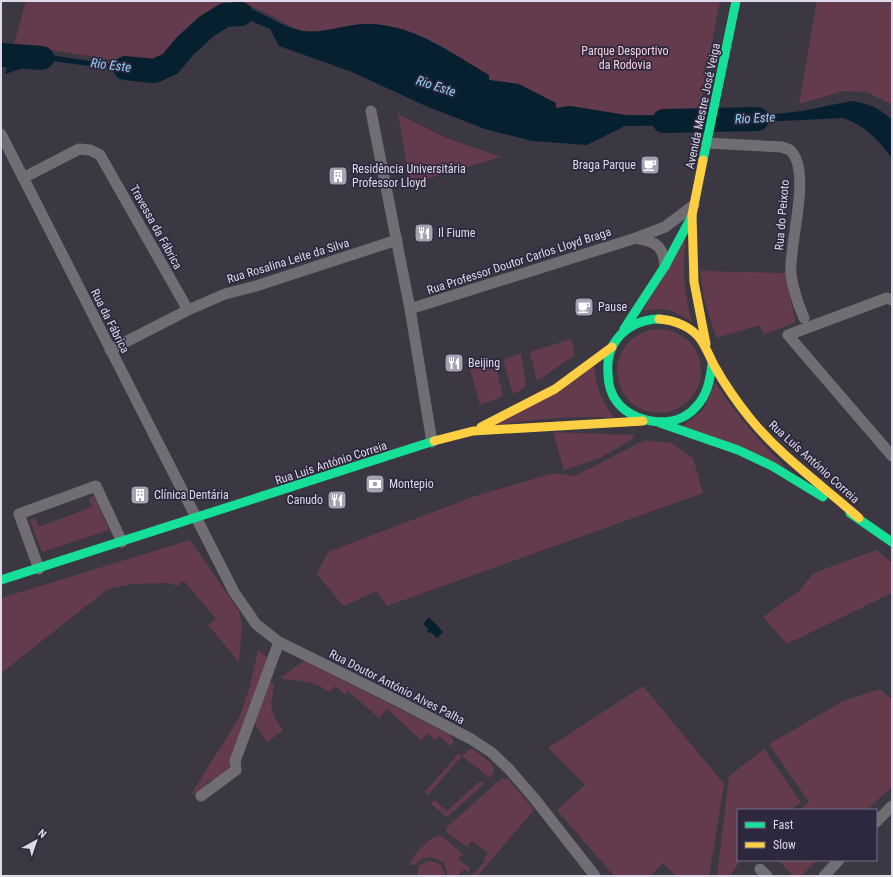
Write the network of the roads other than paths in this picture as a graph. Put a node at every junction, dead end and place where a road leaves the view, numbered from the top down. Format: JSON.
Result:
{"nodes":[{"id":1,"x":736,"y":1,"type":"edge"},
{"id":2,"x":370,"y":111,"type":"dead end"},
{"id":3,"x":1,"y":134,"type":"edge"},
{"id":4,"x":708,"y":138,"type":"junction"},
{"id":5,"x":23,"y":178,"type":"junction"},
{"id":6,"x":693,"y":210,"type":"junction"},
{"id":7,"x":636,"y":238,"type":"junction"},
{"id":8,"x":397,"y":240,"type":"junction"},
{"id":9,"x":665,"y":266,"type":"junction"},
{"id":10,"x":892,"y":300,"type":"edge"},
{"id":11,"x":188,"y":310,"type":"junction"},
{"id":12,"x":410,"y":310,"type":"junction"},
{"id":13,"x":804,"y":318,"type":"dead end"},
{"id":14,"x":621,"y":334,"type":"junction"},
{"id":15,"x":612,"y":347,"type":"junction"},
{"id":16,"x":706,"y":347,"type":"junction"},
{"id":17,"x":110,"y":350,"type":"junction"},
{"id":18,"x":712,"y":364,"type":"junction"},
{"id":19,"x":643,"y":421,"type":"junction"},
{"id":20,"x":660,"y":423,"type":"junction"},
{"id":21,"x":473,"y":431,"type":"junction"},
{"id":22,"x":432,"y":442,"type":"junction"},
{"id":23,"x":892,"y":456,"type":"edge"},
{"id":24,"x":859,"y":518,"type":"junction"},
{"id":25,"x":196,"y":519,"type":"junction"},
{"id":26,"x":122,"y":542,"type":"junction"},
{"id":27,"x":892,"y":542,"type":"edge"},
{"id":28,"x":39,"y":569,"type":"junction"},
{"id":29,"x":1,"y":580,"type":"edge"},
{"id":30,"x":279,"y":642,"type":"junction"},
{"id":31,"x":201,"y":796,"type":"dead end"},
{"id":32,"x":892,"y":806,"type":"edge"},
{"id":33,"x":877,"y":821,"type":"edge"},
{"id":34,"x":838,"y":861,"type":"edge"},
{"id":35,"x":595,"y":876,"type":"edge"},
{"id":36,"x":824,"y":876,"type":"edge"}],
"edges":[{"from":1,"to":4,"type":"street","name":"Avenida Mestre José Veiga"},
{"from":2,"to":8,"type":"street"},
{"from":3,"to":5,"type":"street","name":"Rua da Fábrica"},
{"from":4,"to":6,"type":"street","name":"Avenida Mestre José Veiga"},
{"from":4,"to":13,"type":"street","name":"Rua do Peixoto"},
{"from":5,"to":11,"type":"street","name":"Travessa da Fábrica"},
{"from":5,"to":17,"type":"street","name":"Rua da Fábrica"},
{"from":6,"to":7,"type":"street","name":"Rua Professor Doutor Carlos Lloyd Braga"},
{"from":6,"to":9,"type":"street","name":"Avenida Mestre José Veiga"},
{"from":6,"to":16,"type":"street","name":"Avenida Mestre José Veiga"},
{"from":7,"to":9,"type":"street"},
{"from":7,"to":12,"type":"street","name":"Rua Professor Doutor Carlos Lloyd Braga"},
{"from":8,"to":11,"type":"street","name":"Rua Rosalina Leite da Silva"},
{"from":8,"to":12,"type":"street"},
{"from":9,"to":14,"type":"street","name":"Avenida Mestre José Veiga"},
{"from":10,"to":23,"type":"street"},
{"from":11,"to":17,"type":"street"},
{"from":12,"to":22,"type":"street"},
{"from":14,"to":15,"type":"street"},
{"from":14,"to":16,"type":"street"},
{"from":15,"to":19,"type":"street"},
{"from":15,"to":21,"type":"street","name":"Rua Luís António Correia"},
{"from":16,"to":18,"type":"street"},
{"from":17,"to":25,"type":"street","name":"Rua da Fábrica"},
{"from":18,"to":20,"type":"street"},
{"from":18,"to":24,"type":"street","name":"Rua Luís António Correia"},
{"from":19,"to":20,"type":"street"},
{"from":19,"to":21,"type":"street","name":"Rua Luís António Correia"},
{"from":20,"to":24,"type":"street","name":"Rua Luís António Correia"},
{"from":21,"to":22,"type":"street","name":"Rua Luís António Correia"},
{"from":22,"to":25,"type":"street","name":"Rua Luís António Correia"},
{"from":24,"to":27,"type":"street","name":"Rua Luís António Correia"},
{"from":25,"to":26,"type":"street","name":"Rua Luís António Correia"},
{"from":25,"to":30,"type":"street","name":"Rua Doutor António Alves Palha"},
{"from":26,"to":28,"type":"street","name":"Rua Luís António Correia"},
{"from":26,"to":28,"type":"street"},
{"from":28,"to":29,"type":"street","name":"Rua Luís António Correia"},
{"from":30,"to":31,"type":"street"},
{"from":30,"to":35,"type":"street","name":"Rua Doutor António Alves Palha"},
{"from":32,"to":33,"type":"street"},
{"from":34,"to":36,"type":"street"}]}
